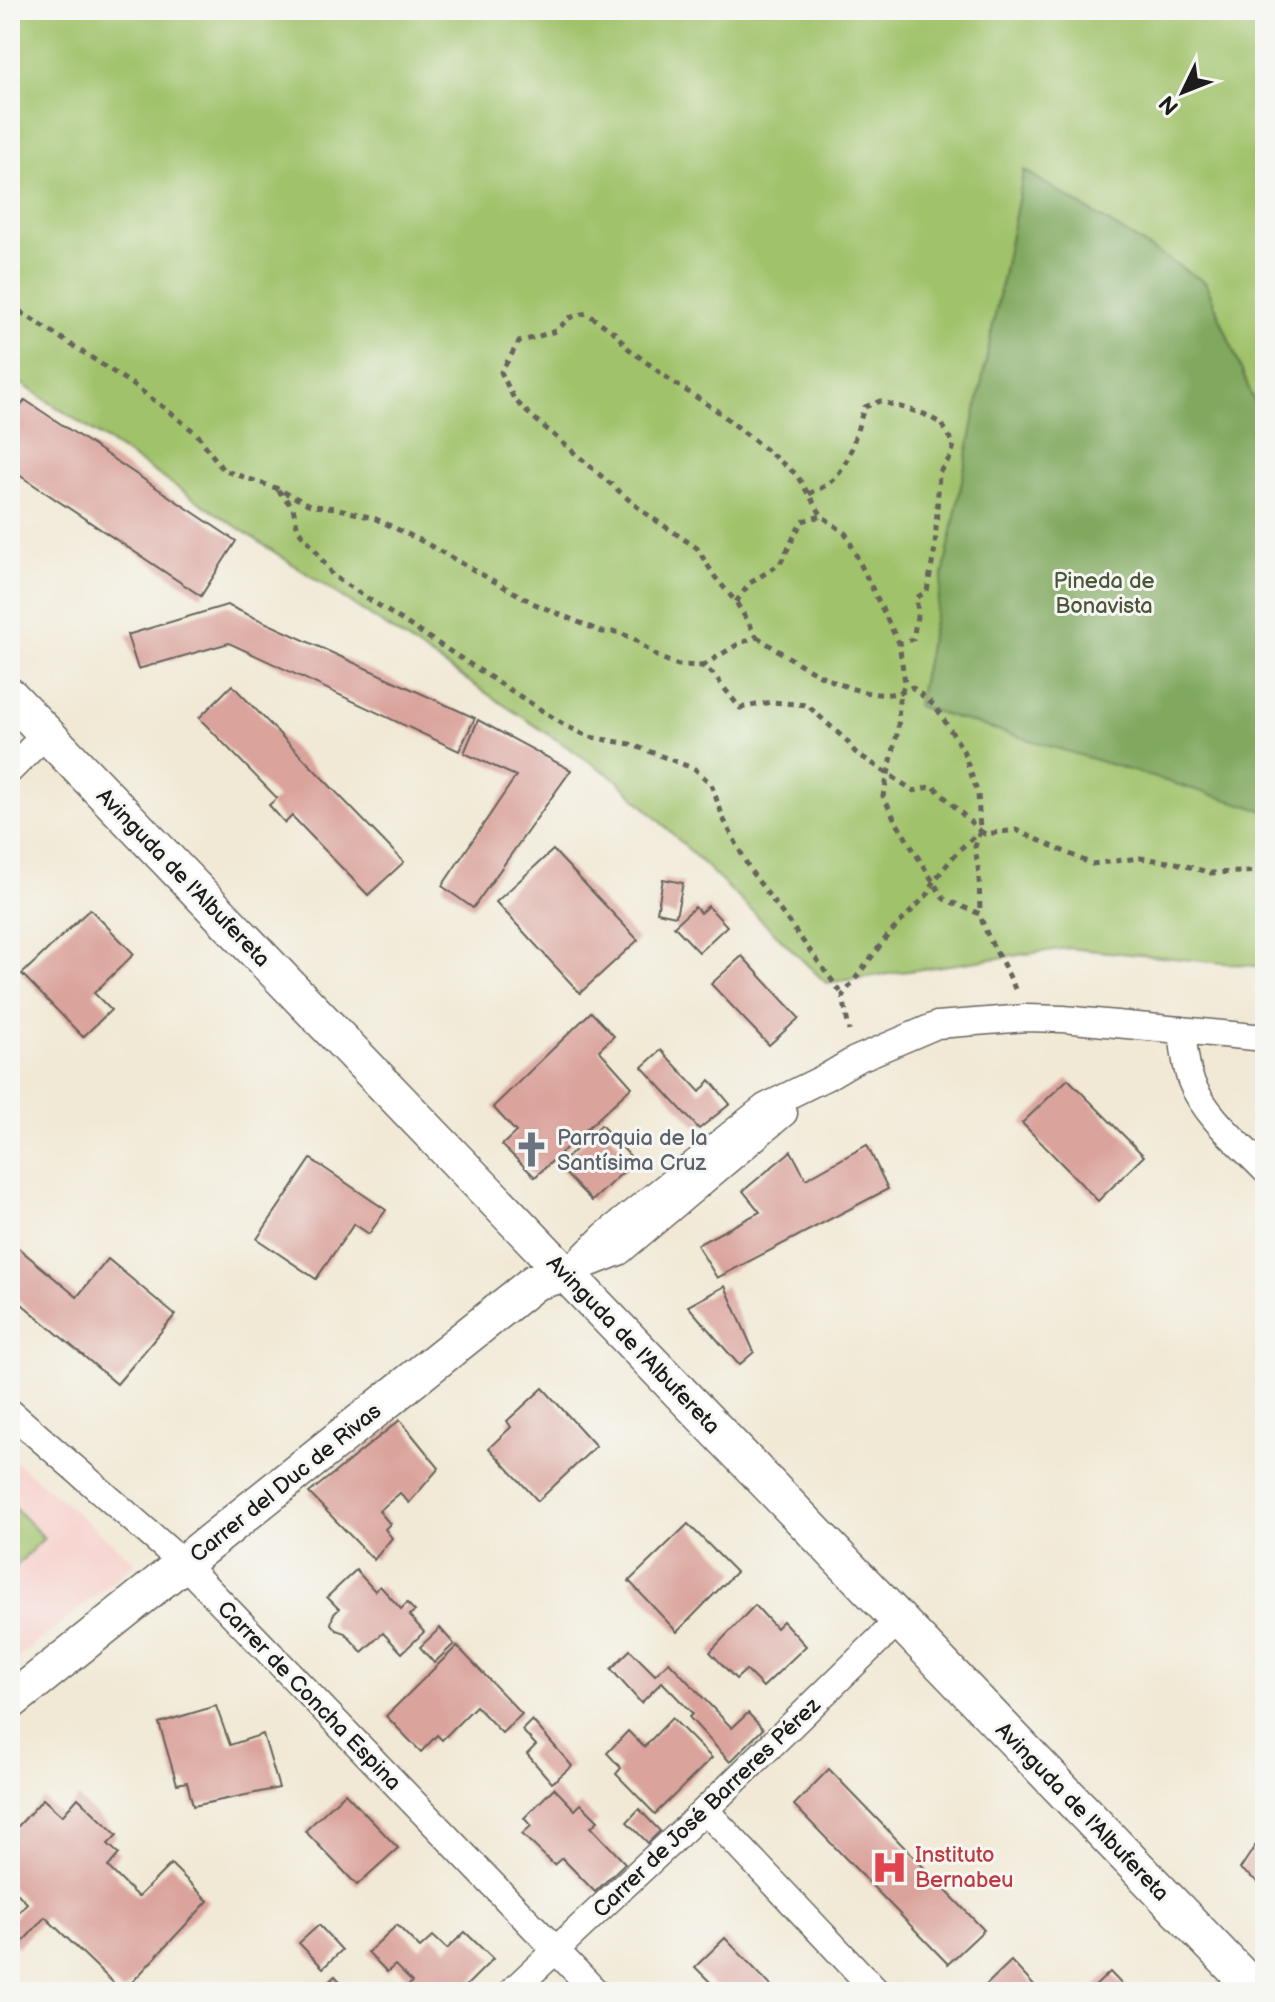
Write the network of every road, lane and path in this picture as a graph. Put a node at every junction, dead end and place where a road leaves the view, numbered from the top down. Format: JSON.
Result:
{"nodes":[{"id":1,"x":10,"y":305,"type":"edge"},
{"id":2,"x":276,"y":488,"type":"junction"},
{"id":3,"x":809,"y":494,"type":"junction"},
{"id":4,"x":822,"y":516,"type":"junction"},
{"id":5,"x":736,"y":602,"type":"junction"},
{"id":6,"x":757,"y":637,"type":"junction"},
{"id":7,"x":899,"y":644,"type":"junction"},
{"id":8,"x":702,"y":666,"type":"junction"},
{"id":9,"x":901,"y":695,"type":"junction"},
{"id":10,"x":10,"y":696,"type":"edge"},
{"id":11,"x":46,"y":734,"type":"junction"},
{"id":12,"x":10,"y":770,"type":"edge"},
{"id":13,"x":889,"y":773,"type":"junction"},
{"id":14,"x":980,"y":831,"type":"junction"},
{"id":15,"x":1265,"y":871,"type":"edge"},
{"id":16,"x":933,"y":882,"type":"junction"},
{"id":17,"x":980,"y":914,"type":"junction"},
{"id":18,"x":843,"y":995,"type":"junction"},
{"id":19,"x":1026,"y":1018,"type":"junction"},
{"id":20,"x":1182,"y":1030,"type":"junction"},
{"id":21,"x":1265,"y":1038,"type":"edge"},
{"id":22,"x":855,"y":1060,"type":"junction"},
{"id":23,"x":1265,"y":1170,"type":"edge"},
{"id":24,"x":567,"y":1273,"type":"junction"},
{"id":25,"x":10,"y":1412,"type":"edge"},
{"id":26,"x":183,"y":1563,"type":"junction"},
{"id":27,"x":899,"y":1620,"type":"junction"},
{"id":28,"x":10,"y":1702,"type":"edge"},
{"id":29,"x":705,"y":1810,"type":"junction"},
{"id":30,"x":556,"y":1950,"type":"junction"},
{"id":31,"x":511,"y":1992,"type":"edge"},
{"id":32,"x":596,"y":1992,"type":"edge"},
{"id":33,"x":877,"y":1992,"type":"edge"},
{"id":34,"x":1257,"y":1992,"type":"edge"}],
"edges":[{"from":1,"to":2,"type":"path"},
{"from":2,"to":8,"type":"path"},
{"from":2,"to":18,"type":"path"},
{"from":3,"to":4,"type":"path"},
{"from":3,"to":5,"type":"path"},
{"from":3,"to":7,"type":"path"},
{"from":4,"to":5,"type":"path"},
{"from":4,"to":7,"type":"path"},
{"from":5,"to":6,"type":"path"},
{"from":6,"to":8,"type":"path"},
{"from":6,"to":9,"type":"path"},
{"from":7,"to":9,"type":"path"},
{"from":8,"to":13,"type":"path"},
{"from":9,"to":13,"type":"path"},
{"from":9,"to":14,"type":"path"},
{"from":10,"to":11,"type":"main road","name":"Avinguda de l'Albufereta"},
{"from":11,"to":12,"type":"street"},
{"from":11,"to":24,"type":"main road","name":"Avinguda de l'Albufereta"},
{"from":13,"to":14,"type":"path"},
{"from":13,"to":16,"type":"path"},
{"from":14,"to":15,"type":"path"},
{"from":14,"to":16,"type":"path"},
{"from":14,"to":17,"type":"path"},
{"from":16,"to":17,"type":"path"},
{"from":16,"to":18,"type":"path"},
{"from":17,"to":19,"type":"path"},
{"from":18,"to":22,"type":"path"},
{"from":19,"to":20,"type":"street","name":"Carrer del Duc de Rivas"},
{"from":19,"to":22,"type":"street","name":"Carrer del Duc de Rivas"},
{"from":20,"to":21,"type":"street","name":"Carrer del Duc de Rivas"},
{"from":20,"to":23,"type":"street"},
{"from":22,"to":24,"type":"street","name":"Carrer del Duc de Rivas"},
{"from":24,"to":26,"type":"main road","name":"Carrer del Duc de Rivas"},
{"from":24,"to":27,"type":"main road","name":"Avinguda de l'Albufereta"},
{"from":25,"to":26,"type":"street","name":"Carrer de Concha Espina"},
{"from":26,"to":28,"type":"main road","name":"Carrer del Duc de Rivas"},
{"from":26,"to":30,"type":"street","name":"Carrer de Concha Espina"},
{"from":27,"to":29,"type":"street","name":"Carrer de José Barreres Pérez"},
{"from":27,"to":34,"type":"main road","name":"Avinguda de l'Albufereta"},
{"from":29,"to":30,"type":"street","name":"Carrer de José Barreres Pérez"},
{"from":29,"to":33,"type":"street"},
{"from":30,"to":31,"type":"street","name":"Carrer de José Barreres Pérez"},
{"from":30,"to":32,"type":"street","name":"Carrer de Concha Espina"}]}
